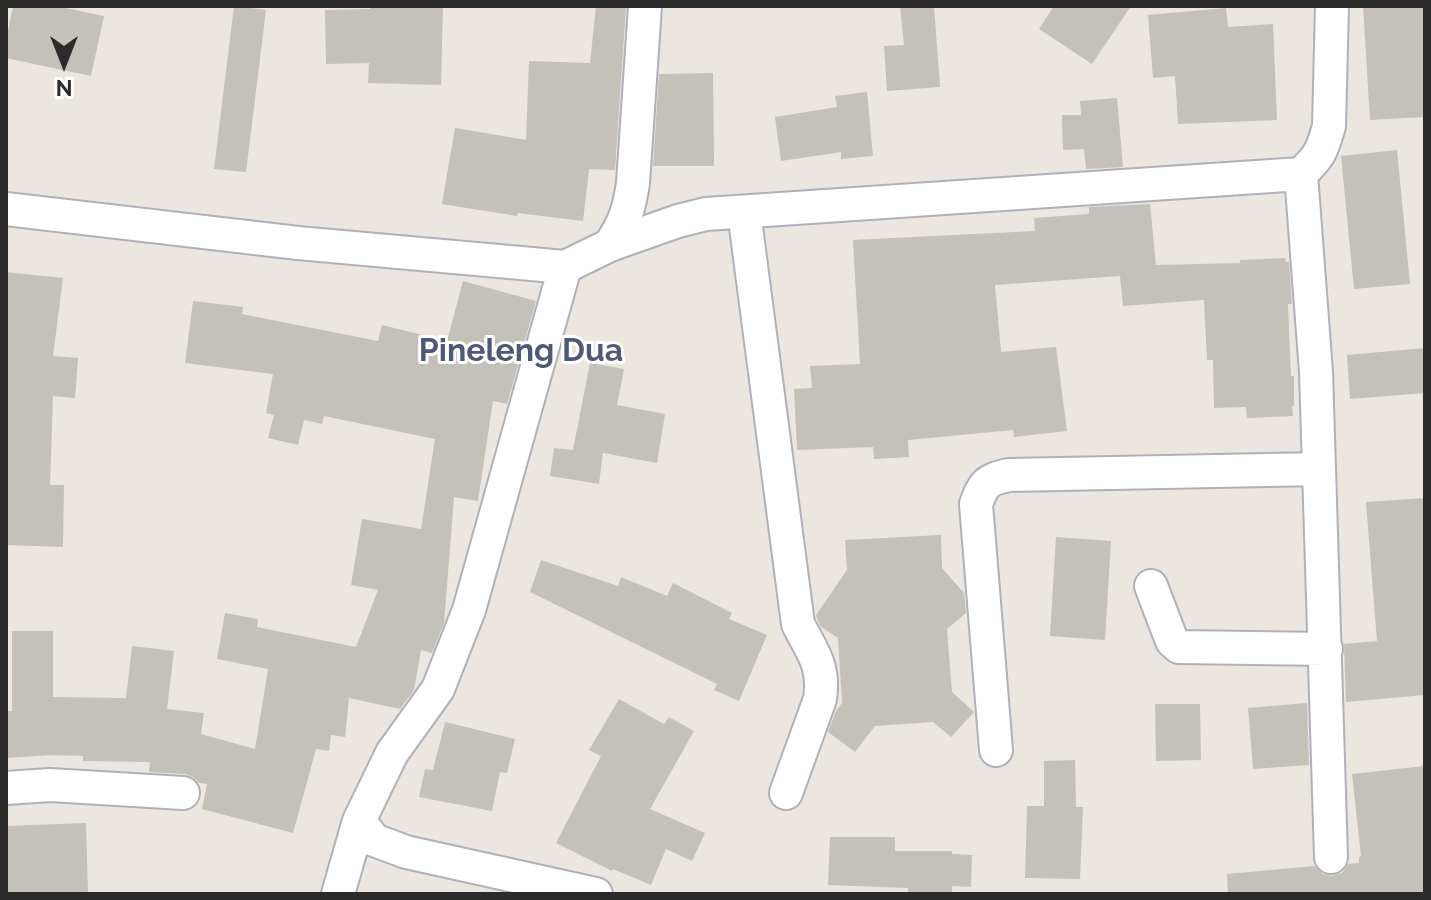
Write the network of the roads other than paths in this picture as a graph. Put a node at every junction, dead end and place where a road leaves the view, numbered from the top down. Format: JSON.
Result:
{"nodes":[{"id":1,"x":645,"y":6,"type":"edge"},
{"id":2,"x":1332,"y":6,"type":"edge"},
{"id":3,"x":1301,"y":174,"type":"junction"},
{"id":4,"x":6,"y":209,"type":"edge"},
{"id":5,"x":744,"y":212,"type":"junction"},
{"id":6,"x":610,"y":245,"type":"junction"},
{"id":7,"x":565,"y":267,"type":"junction"},
{"id":8,"x":1319,"y":469,"type":"junction"},
{"id":9,"x":1151,"y":586,"type":"dead end"},
{"id":10,"x":1326,"y":649,"type":"junction"},
{"id":11,"x":996,"y":750,"type":"dead end"},
{"id":12,"x":6,"y":788,"type":"edge"},
{"id":13,"x":183,"y":793,"type":"dead end"},
{"id":14,"x":786,"y":793,"type":"dead end"},
{"id":15,"x":359,"y":821,"type":"junction"},
{"id":16,"x":1331,"y":857,"type":"dead end"},
{"id":17,"x":338,"y":894,"type":"edge"},
{"id":18,"x":596,"y":894,"type":"edge"}],
"edges":[{"from":1,"to":6,"type":"street"},
{"from":2,"to":3,"type":"street"},
{"from":3,"to":5,"type":"street"},
{"from":3,"to":8,"type":"street"},
{"from":4,"to":7,"type":"street"},
{"from":5,"to":6,"type":"street"},
{"from":5,"to":14,"type":"street"},
{"from":6,"to":7,"type":"street"},
{"from":7,"to":15,"type":"street"},
{"from":8,"to":10,"type":"street"},
{"from":8,"to":11,"type":"street"},
{"from":9,"to":10,"type":"street"},
{"from":10,"to":16,"type":"street"},
{"from":12,"to":13,"type":"street"},
{"from":15,"to":17,"type":"street"},
{"from":15,"to":18,"type":"street"}]}
